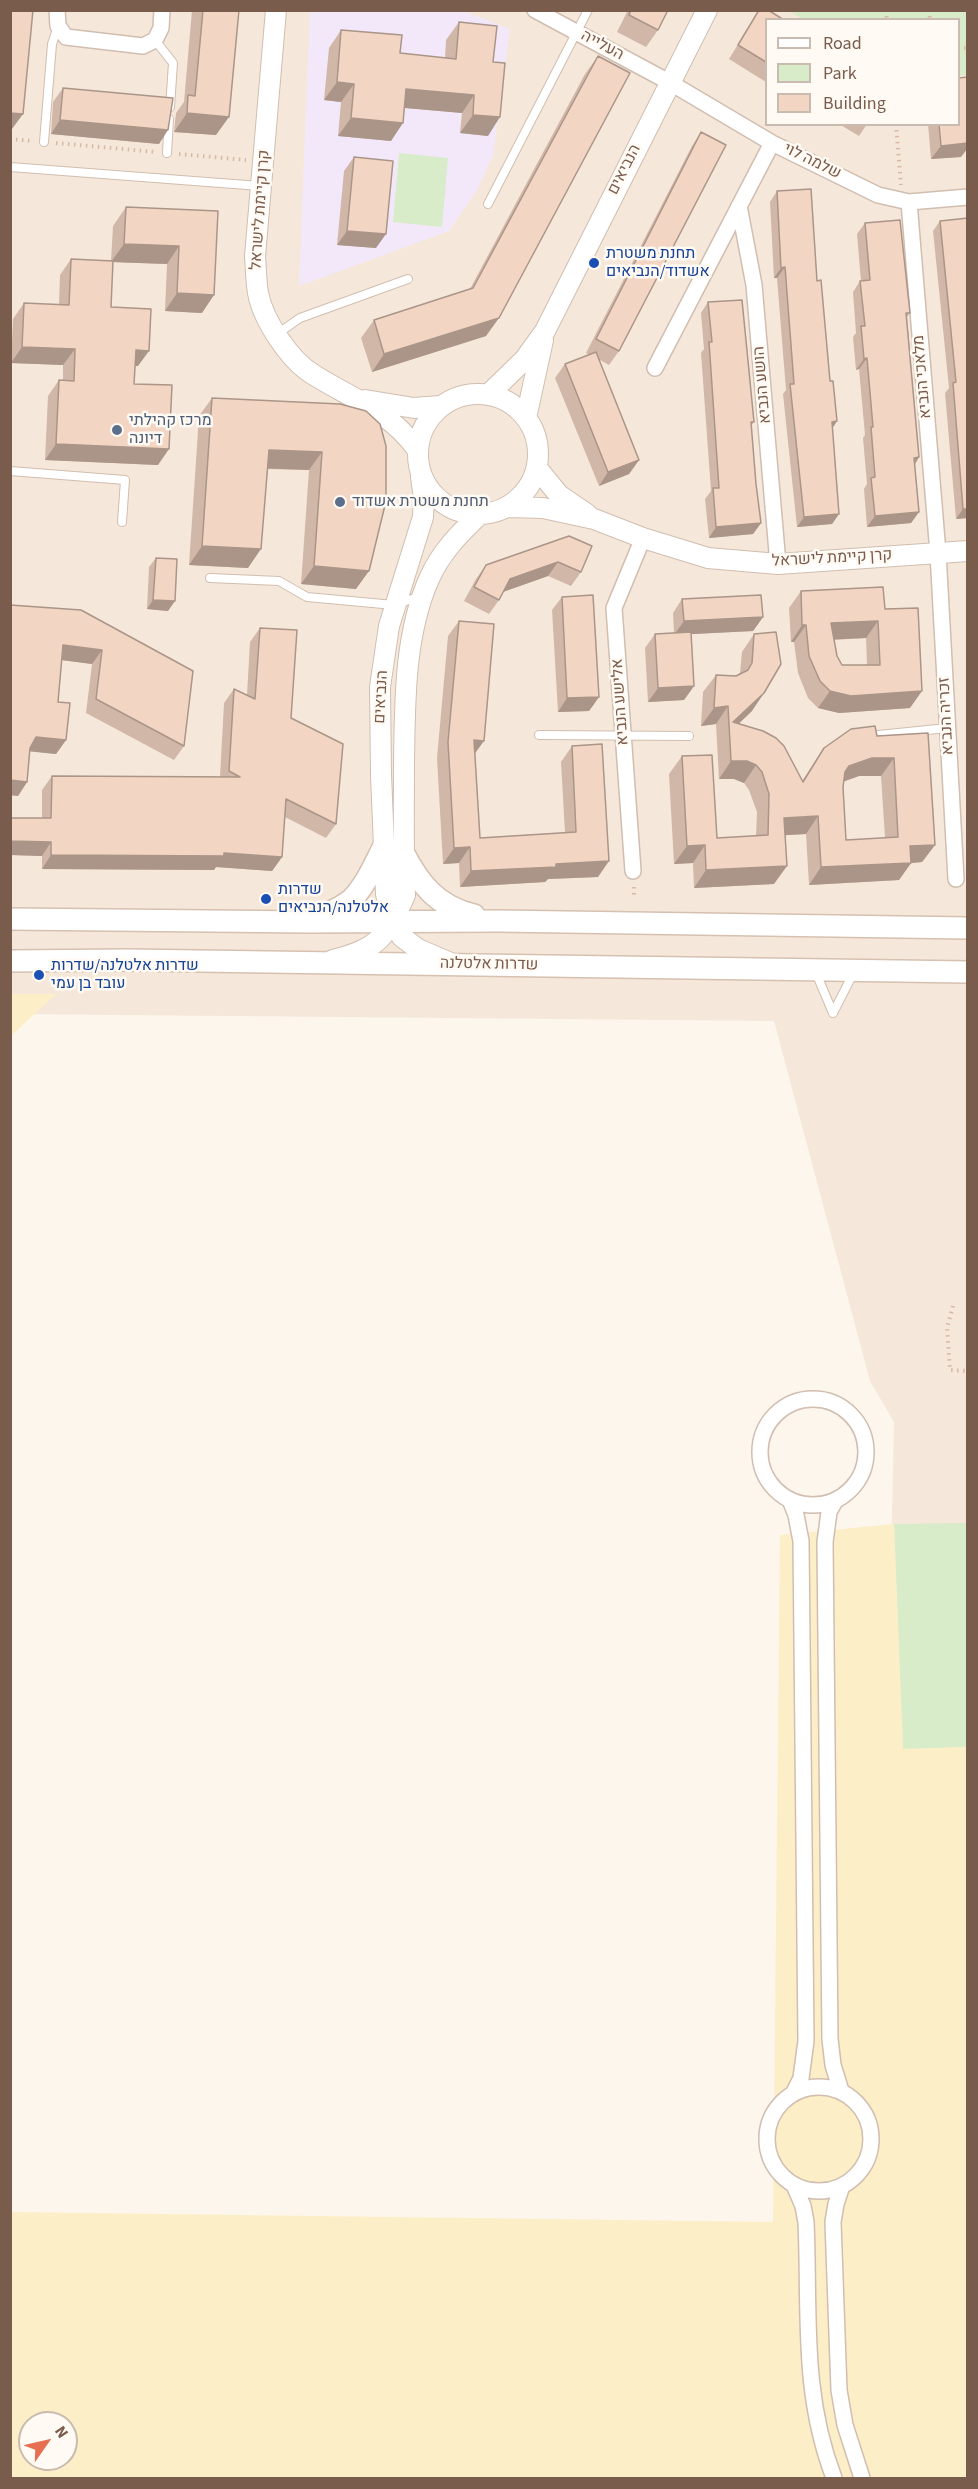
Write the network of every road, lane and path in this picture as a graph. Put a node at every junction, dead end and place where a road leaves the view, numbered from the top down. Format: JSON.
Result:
{"nodes":[{"id":1,"x":57,"y":10,"type":"edge"},
{"id":2,"x":162,"y":10,"type":"edge"},
{"id":3,"x":276,"y":10,"type":"edge"},
{"id":4,"x":535,"y":10,"type":"edge"},
{"id":5,"x":588,"y":10,"type":"edge"},
{"id":6,"x":707,"y":10,"type":"edge"},
{"id":7,"x":58,"y":26,"type":"junction"},
{"id":8,"x":577,"y":33,"type":"junction"},
{"id":9,"x":155,"y":40,"type":"junction"},
{"id":10,"x":669,"y":82,"type":"junction"},
{"id":11,"x":896,"y":126,"type":"edge"},
{"id":12,"x":10,"y":139,"type":"edge"},
{"id":13,"x":44,"y":142,"type":"junction"},
{"id":14,"x":772,"y":143,"type":"junction"},
{"id":15,"x":167,"y":153,"type":"junction"},
{"id":16,"x":264,"y":161,"type":"junction"},
{"id":17,"x":10,"y":167,"type":"edge"},
{"id":18,"x":262,"y":186,"type":"junction"},
{"id":19,"x":968,"y":197,"type":"edge"},
{"id":20,"x":906,"y":201,"type":"junction"},
{"id":21,"x":489,"y":204,"type":"dead end"},
{"id":22,"x":739,"y":206,"type":"junction"},
{"id":23,"x":408,"y":279,"type":"dead end"},
{"id":24,"x":545,"y":331,"type":"junction"},
{"id":25,"x":276,"y":335,"type":"junction"},
{"id":26,"x":655,"y":368,"type":"dead end"},
{"id":27,"x":489,"y":394,"type":"junction"},
{"id":28,"x":359,"y":399,"type":"junction"},
{"id":29,"x":440,"y":406,"type":"junction"},
{"id":30,"x":526,"y":418,"type":"junction"},
{"id":31,"x":417,"y":449,"type":"junction"},
{"id":32,"x":537,"y":468,"type":"junction"},
{"id":33,"x":10,"y":471,"type":"edge"},
{"id":34,"x":422,"y":477,"type":"junction"},
{"id":35,"x":508,"y":507,"type":"junction"},
{"id":36,"x":479,"y":515,"type":"junction"},
{"id":37,"x":594,"y":519,"type":"junction"},
{"id":38,"x":122,"y":522,"type":"dead end"},
{"id":39,"x":643,"y":538,"type":"junction"},
{"id":40,"x":968,"y":551,"type":"edge"},
{"id":41,"x":938,"y":553,"type":"junction"},
{"id":42,"x":777,"y":564,"type":"junction"},
{"id":43,"x":210,"y":578,"type":"dead end"},
{"id":44,"x":424,"y":593,"type":"junction"},
{"id":45,"x":394,"y":605,"type":"junction"},
{"id":46,"x":947,"y":728,"type":"junction"},
{"id":47,"x":538,"y":735,"type":"dead end"},
{"id":48,"x":623,"y":736,"type":"junction"},
{"id":49,"x":689,"y":736,"type":"dead end"},
{"id":50,"x":859,"y":737,"type":"edge"},
{"id":51,"x":394,"y":849,"type":"junction"},
{"id":52,"x":633,"y":871,"type":"dead end"},
{"id":53,"x":956,"y":879,"type":"dead end"},
{"id":54,"x":10,"y":920,"type":"edge"},
{"id":55,"x":498,"y":921,"type":"junction"},
{"id":56,"x":309,"y":922,"type":"junction"},
{"id":57,"x":393,"y":922,"type":"junction"},
{"id":58,"x":968,"y":928,"type":"edge"},
{"id":59,"x":10,"y":961,"type":"edge"},
{"id":60,"x":322,"y":963,"type":"junction"},
{"id":61,"x":453,"y":964,"type":"junction"},
{"id":62,"x":814,"y":969,"type":"junction"},
{"id":63,"x":855,"y":970,"type":"junction"},
{"id":64,"x":968,"y":972,"type":"edge"},
{"id":65,"x":953,"y":1306,"type":"dead end"},
{"id":66,"x":968,"y":1371,"type":"edge"},
{"id":67,"x":790,"y":1500,"type":"junction"},
{"id":68,"x":835,"y":1501,"type":"junction"},
{"id":69,"x":842,"y":2091,"type":"junction"},
{"id":70,"x":794,"y":2092,"type":"junction"},
{"id":71,"x":794,"y":2185,"type":"junction"},
{"id":72,"x":842,"y":2186,"type":"junction"},
{"id":73,"x":834,"y":2478,"type":"edge"},
{"id":74,"x":862,"y":2478,"type":"edge"}],
"edges":[{"from":1,"to":7,"type":"street"},
{"from":2,"to":9,"type":"street"},
{"from":3,"to":16,"type":"street","name":"קרן קיימת לישראל"},
{"from":4,"to":8,"type":"street","name":"העלייה"},
{"from":5,"to":8,"type":"lane"},
{"from":6,"to":10,"type":"street","name":"הנביאים"},
{"from":7,"to":9,"type":"street"},
{"from":7,"to":13,"type":"lane"},
{"from":8,"to":10,"type":"street","name":"העלייה"},
{"from":8,"to":21,"type":"lane"},
{"from":9,"to":15,"type":"lane"},
{"from":10,"to":14,"type":"street","name":"שלמה לוי"},
{"from":10,"to":24,"type":"street","name":"הנביאים"},
{"from":11,"to":20,"type":"path"},
{"from":12,"to":13,"type":"path"},
{"from":13,"to":15,"type":"path"},
{"from":14,"to":20,"type":"street","name":"שלמה לוי"},
{"from":14,"to":22,"type":"street"},
{"from":15,"to":16,"type":"path"},
{"from":16,"to":18,"type":"street","name":"קרן קיימת לישראל"},
{"from":17,"to":18,"type":"lane"},
{"from":18,"to":25,"type":"street","name":"קרן קיימת לישראל"},
{"from":19,"to":20,"type":"street","name":"שלמה לוי"},
{"from":20,"to":41,"type":"street","name":"מלאכי הנביא"},
{"from":22,"to":26,"type":"street"},
{"from":22,"to":42,"type":"street","name":"הושע הנביא"},
{"from":23,"to":25,"type":"lane"},
{"from":24,"to":27,"type":"street","name":"הנביאים"},
{"from":24,"to":30,"type":"street","name":"הנביאים"},
{"from":25,"to":28,"type":"street","name":"קרן קיימת לישראל"},
{"from":27,"to":29,"type":"street"},
{"from":27,"to":30,"type":"street"},
{"from":28,"to":29,"type":"street","name":"קרן קיימת לישראל"},
{"from":28,"to":31,"type":"street","name":"קרן קיימת לישראל"},
{"from":29,"to":31,"type":"street"},
{"from":30,"to":32,"type":"street"},
{"from":31,"to":34,"type":"street"},
{"from":32,"to":35,"type":"street"},
{"from":32,"to":37,"type":"street","name":"קרן קיימת לישראל"},
{"from":33,"to":38,"type":"lane"},
{"from":34,"to":36,"type":"street"},
{"from":34,"to":45,"type":"street","name":"הנביאים"},
{"from":35,"to":36,"type":"street"},
{"from":35,"to":37,"type":"street","name":"קרן קיימת לישראל"},
{"from":36,"to":44,"type":"street","name":"הנביאים"},
{"from":37,"to":39,"type":"street","name":"קרן קיימת לישראל"},
{"from":39,"to":42,"type":"street","name":"קרן קיימת לישראל"},
{"from":39,"to":48,"type":"street","name":"אלישע הנביא"},
{"from":40,"to":41,"type":"street","name":"קרן קיימת לישראל"},
{"from":41,"to":42,"type":"street","name":"קרן קיימת לישראל"},
{"from":41,"to":46,"type":"street","name":"זכריה הנביא"},
{"from":43,"to":45,"type":"lane"},
{"from":44,"to":45,"type":"lane"},
{"from":44,"to":51,"type":"street","name":"הנביאים"},
{"from":45,"to":51,"type":"street","name":"הנביאים"},
{"from":46,"to":50,"type":"lane"},
{"from":46,"to":53,"type":"street","name":"זכריה הנביא"},
{"from":47,"to":48,"type":"lane"},
{"from":48,"to":49,"type":"lane"},
{"from":48,"to":52,"type":"street","name":"אלישע הנביא"},
{"from":51,"to":55,"type":"main road"},
{"from":51,"to":56,"type":"main road"},
{"from":51,"to":57,"type":"street","name":"הנביאים"},
{"from":54,"to":56,"type":"main road"},
{"from":55,"to":57,"type":"main road"},
{"from":55,"to":58,"type":"main road"},
{"from":56,"to":57,"type":"main road"},
{"from":57,"to":60,"type":"street","name":"הנביאים"},
{"from":57,"to":61,"type":"street"},
{"from":59,"to":60,"type":"main road","name":"שדרות אלטלנה"},
{"from":60,"to":61,"type":"main road","name":"שדרות אלטלנה"},
{"from":61,"to":62,"type":"main road","name":"שדרות אלטלנה"},
{"from":62,"to":63,"type":"main road","name":"שדרות אלטלנה"},
{"from":62,"to":63,"type":"lane"},
{"from":63,"to":64,"type":"main road","name":"שדרות אלטלנה"},
{"from":65,"to":66,"type":"path"},
{"from":67,"to":68,"type":"street"},
{"from":67,"to":68,"type":"street"},
{"from":67,"to":70,"type":"street"},
{"from":68,"to":69,"type":"street"},
{"from":69,"to":70,"type":"street"},
{"from":69,"to":72,"type":"street"},
{"from":70,"to":71,"type":"street"},
{"from":71,"to":72,"type":"street"},
{"from":71,"to":73,"type":"street"},
{"from":72,"to":74,"type":"street"}]}
